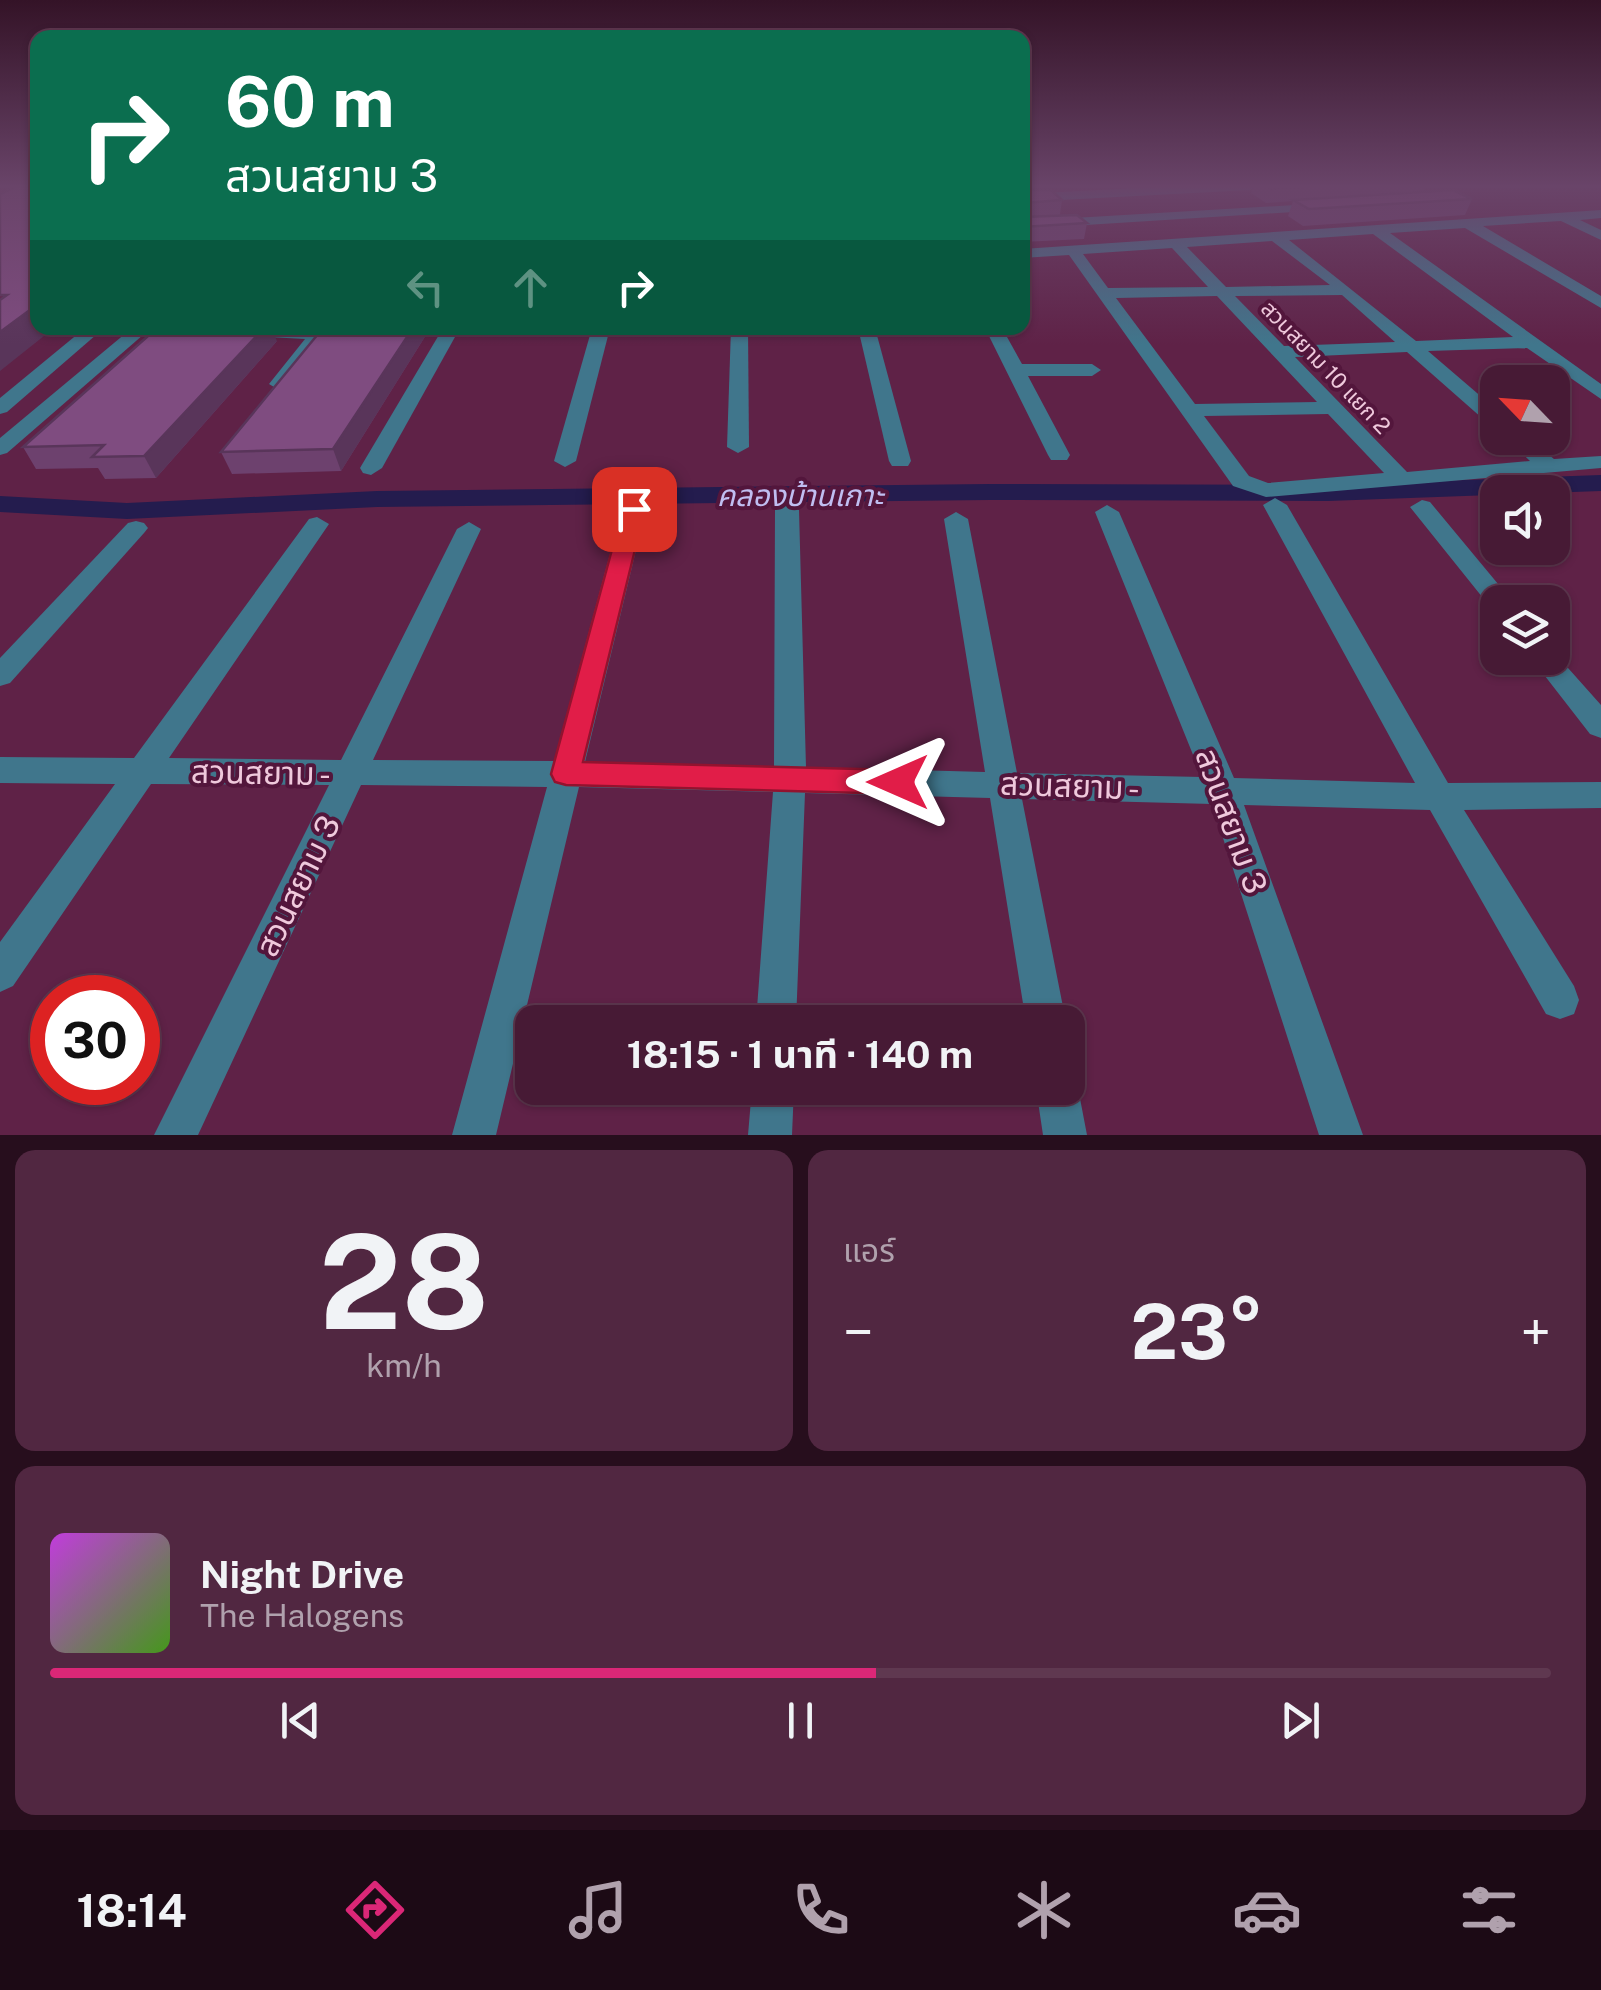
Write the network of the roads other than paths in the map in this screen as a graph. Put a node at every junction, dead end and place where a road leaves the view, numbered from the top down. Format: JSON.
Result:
{"nodes":[{"id":1,"x":1099,"y":239,"type":"edge"},
{"id":2,"x":1248,"y":239,"type":"edge"},
{"id":3,"x":1279,"y":239,"type":"edge"},
{"id":4,"x":1389,"y":239,"type":"edge"},
{"id":5,"x":1494,"y":239,"type":"edge"},
{"id":6,"x":1176,"y":244,"type":"junction"},
{"id":7,"x":1110,"y":248,"type":"junction"},
{"id":8,"x":1073,"y":251,"type":"junction"},
{"id":9,"x":1030,"y":254,"type":"edge"},
{"id":10,"x":1346,"y":290,"type":"junction"},
{"id":11,"x":1224,"y":292,"type":"junction"},
{"id":12,"x":1104,"y":293,"type":"junction"},
{"id":13,"x":1601,"y":303,"type":"edge"},
{"id":14,"x":87,"y":335,"type":"edge"},
{"id":15,"x":134,"y":335,"type":"edge"},
{"id":16,"x":316,"y":335,"type":"edge"},
{"id":17,"x":447,"y":335,"type":"edge"},
{"id":18,"x":599,"y":335,"type":"edge"},
{"id":19,"x":739,"y":335,"type":"edge"},
{"id":20,"x":868,"y":335,"type":"edge"},
{"id":21,"x":998,"y":335,"type":"edge"},
{"id":22,"x":1531,"y":342,"type":"junction"},
{"id":23,"x":1410,"y":346,"type":"junction"},
{"id":24,"x":1280,"y":352,"type":"junction"},
{"id":25,"x":1016,"y":370,"type":"junction"},
{"id":26,"x":1092,"y":370,"type":"dead end"},
{"id":27,"x":1601,"y":392,"type":"edge"},
{"id":28,"x":1480,"y":406,"type":"edge"},
{"id":29,"x":263,"y":407,"type":"edge"},
{"id":30,"x":0,"y":408,"type":"edge"},
{"id":31,"x":1333,"y":408,"type":"junction"},
{"id":32,"x":1191,"y":410,"type":"junction"},
{"id":33,"x":738,"y":447,"type":"dead end"},
{"id":34,"x":0,"y":449,"type":"edge"},
{"id":35,"x":1060,"y":455,"type":"dead end"},
{"id":36,"x":1536,"y":455,"type":"edge"},
{"id":37,"x":565,"y":461,"type":"dead end"},
{"id":38,"x":900,"y":462,"type":"dead end"},
{"id":39,"x":1601,"y":462,"type":"edge"},
{"id":40,"x":1546,"y":464,"type":"junction"},
{"id":41,"x":371,"y":468,"type":"dead end"},
{"id":42,"x":1400,"y":477,"type":"junction"},
{"id":43,"x":1275,"y":505,"type":"dead end"},
{"id":44,"x":1422,"y":507,"type":"dead end"},
{"id":45,"x":634,"y":509,"type":"dead end"},
{"id":46,"x":787,"y":510,"type":"dead end"},
{"id":47,"x":1107,"y":512,"type":"dead end"},
{"id":48,"x":956,"y":519,"type":"dead end"},
{"id":49,"x":316,"y":524,"type":"dead end"},
{"id":50,"x":136,"y":528,"type":"dead end"},
{"id":51,"x":469,"y":529,"type":"dead end"},
{"id":52,"x":1486,"y":585,"type":"edge"},
{"id":53,"x":1559,"y":675,"type":"edge"},
{"id":54,"x":0,"y":676,"type":"edge"},
{"id":55,"x":1601,"y":726,"type":"edge"},
{"id":56,"x":0,"y":770,"type":"edge"},
{"id":57,"x":142,"y":772,"type":"junction"},
{"id":58,"x":353,"y":773,"type":"junction"},
{"id":59,"x":566,"y":774,"type":"junction"},
{"id":60,"x":790,"y":781,"type":"junction"},
{"id":61,"x":1006,"y":783,"type":"junction"},
{"id":62,"x":1222,"y":790,"type":"junction"},
{"id":63,"x":1601,"y":795,"type":"edge"},
{"id":64,"x":1439,"y":796,"type":"junction"},
{"id":65,"x":0,"y":973,"type":"edge"},
{"id":66,"x":1560,"y":1000,"type":"dead end"},
{"id":67,"x":777,"y":1005,"type":"edge"},
{"id":68,"x":1043,"y":1005,"type":"edge"},
{"id":69,"x":772,"y":1105,"type":"edge"},
{"id":70,"x":1060,"y":1105,"type":"edge"},
{"id":71,"x":176,"y":1135,"type":"edge"},
{"id":72,"x":474,"y":1135,"type":"edge"},
{"id":73,"x":770,"y":1135,"type":"edge"},
{"id":74,"x":1065,"y":1135,"type":"edge"},
{"id":75,"x":1341,"y":1135,"type":"edge"}],
"edges":[{"from":1,"to":7,"type":"street"},
{"from":2,"to":6,"type":"street"},
{"from":3,"to":10,"type":"street"},
{"from":4,"to":22,"type":"street"},
{"from":5,"to":13,"type":"street"},
{"from":6,"to":7,"type":"street"},
{"from":6,"to":11,"type":"street","name":"สวนสยาม 10 แยก 2"},
{"from":7,"to":8,"type":"street"},
{"from":8,"to":9,"type":"street"},
{"from":8,"to":12,"type":"street"},
{"from":10,"to":11,"type":"street"},
{"from":10,"to":23,"type":"street"},
{"from":11,"to":12,"type":"street"},
{"from":11,"to":24,"type":"street","name":"สวนสยาม 10 แยก 2"},
{"from":12,"to":32,"type":"street"},
{"from":14,"to":30,"type":"street"},
{"from":15,"to":34,"type":"street"},
{"from":16,"to":29,"type":"street"},
{"from":17,"to":41,"type":"street"},
{"from":18,"to":37,"type":"street"},
{"from":19,"to":33,"type":"street"},
{"from":20,"to":38,"type":"street"},
{"from":21,"to":25,"type":"street"},
{"from":22,"to":23,"type":"street"},
{"from":22,"to":27,"type":"street"},
{"from":23,"to":24,"type":"street"},
{"from":23,"to":28,"type":"street"},
{"from":24,"to":31,"type":"street","name":"สวนสยาม 10 แยก 2"},
{"from":25,"to":26,"type":"street"},
{"from":25,"to":35,"type":"street"},
{"from":31,"to":32,"type":"street"},
{"from":31,"to":42,"type":"street","name":"สวนสยาม 10 แยก 2"},
{"from":32,"to":42,"type":"street"},
{"from":36,"to":40,"type":"street"},
{"from":39,"to":40,"type":"street"},
{"from":40,"to":42,"type":"street"},
{"from":43,"to":64,"type":"street"},
{"from":44,"to":52,"type":"street"},
{"from":45,"to":59,"type":"street"},
{"from":46,"to":60,"type":"street"},
{"from":47,"to":62,"type":"street","name":"สวนสยาม 3"},
{"from":48,"to":61,"type":"street"},
{"from":49,"to":57,"type":"street"},
{"from":50,"to":54,"type":"street"},
{"from":51,"to":58,"type":"street","name":"สวนสยาม 3"},
{"from":53,"to":55,"type":"street"},
{"from":56,"to":57,"type":"street","name":"สวนสยาม -"},
{"from":57,"to":58,"type":"street","name":"สวนสยาม -"},
{"from":57,"to":65,"type":"street"},
{"from":58,"to":59,"type":"street","name":"สวนสยาม -"},
{"from":58,"to":71,"type":"street","name":"สวนสยาม 3"},
{"from":59,"to":60,"type":"street","name":"สวนสยาม -"},
{"from":59,"to":72,"type":"street"},
{"from":60,"to":61,"type":"street","name":"สวนสยาม -"},
{"from":60,"to":67,"type":"street"},
{"from":61,"to":62,"type":"street","name":"สวนสยาม -"},
{"from":61,"to":68,"type":"street"},
{"from":62,"to":64,"type":"street","name":"สวนสยาม -"},
{"from":62,"to":75,"type":"street","name":"สวนสยาม 3"},
{"from":63,"to":64,"type":"street","name":"สวนสยาม -"},
{"from":64,"to":66,"type":"street"},
{"from":69,"to":73,"type":"street"},
{"from":70,"to":74,"type":"street"}]}
